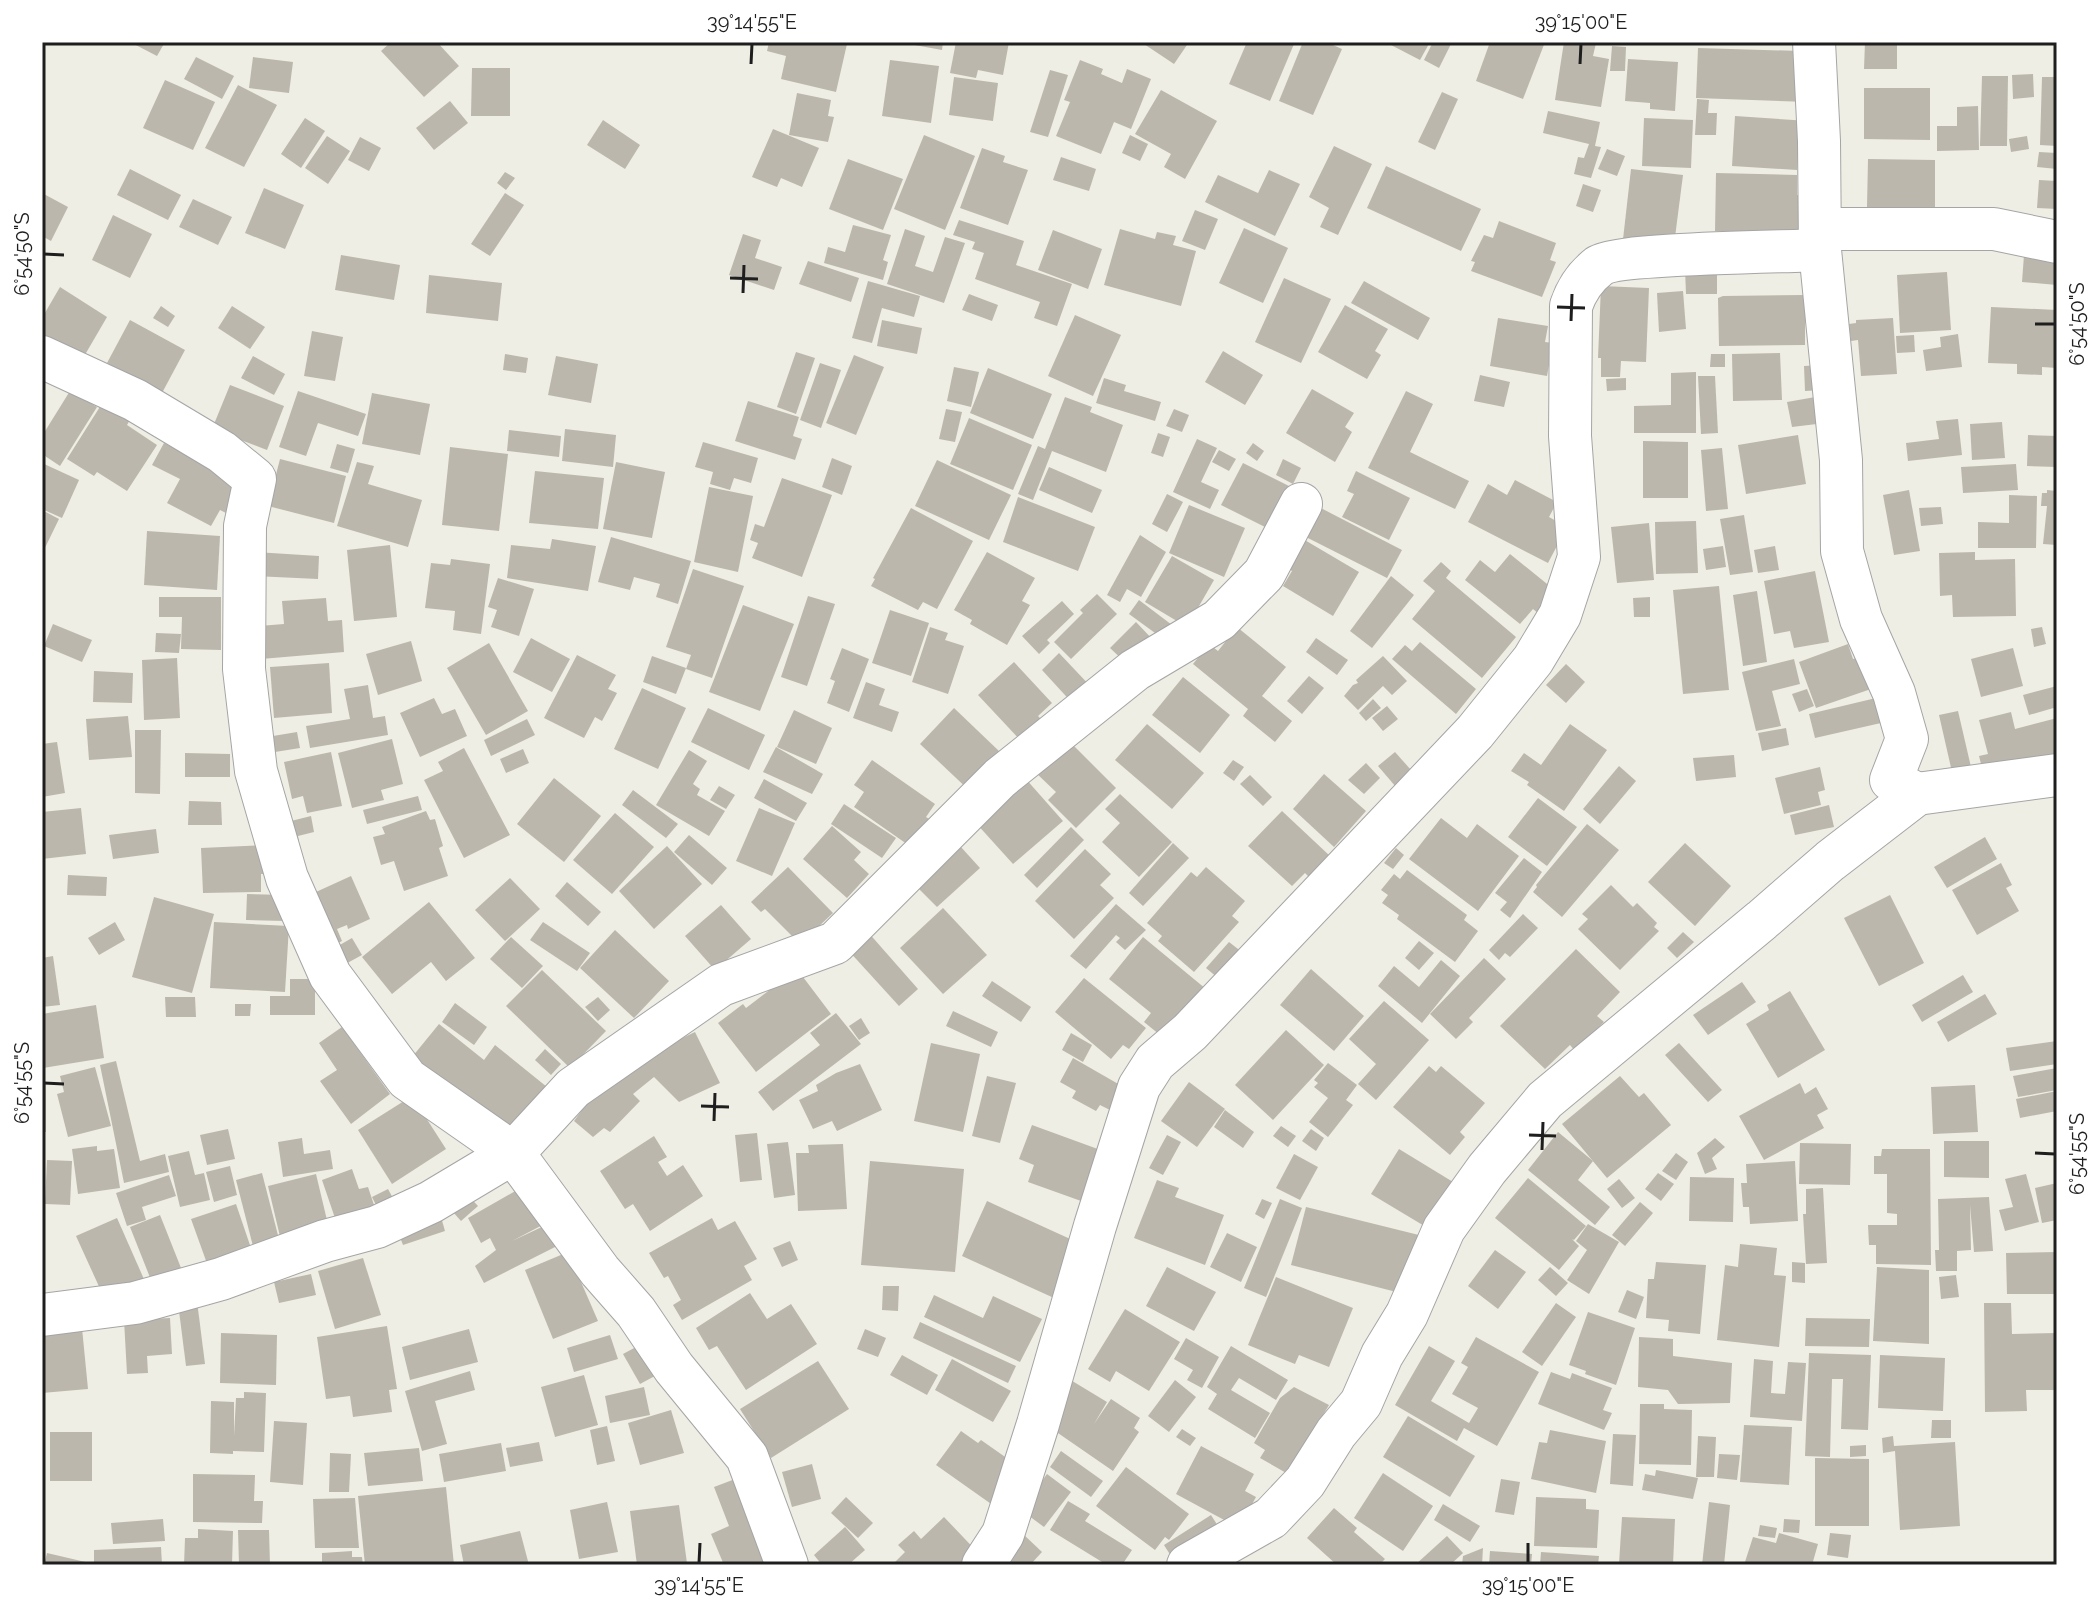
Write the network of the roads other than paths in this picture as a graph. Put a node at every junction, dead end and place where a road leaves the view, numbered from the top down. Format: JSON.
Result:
{"nodes":[{"id":1,"x":1814,"y":42,"type":"edge"},
{"id":2,"x":1820,"y":240,"type":"junction"},
{"id":3,"x":2057,"y":242,"type":"edge"},
{"id":4,"x":42,"y":357,"type":"edge"},
{"id":5,"x":1301,"y":504,"type":"dead end"},
{"id":6,"x":2057,"y":775,"type":"edge"},
{"id":7,"x":1917,"y":794,"type":"junction"},
{"id":8,"x":513,"y":1153,"type":"junction"},
{"id":9,"x":42,"y":1315,"type":"edge"},
{"id":10,"x":787,"y":1565,"type":"edge"},
{"id":11,"x":983,"y":1565,"type":"edge"},
{"id":12,"x":1188,"y":1565,"type":"edge"}],
"edges":[{"from":1,"to":2,"type":"street"},
{"from":2,"to":3,"type":"street"},
{"from":2,"to":7,"type":"street"},
{"from":2,"to":11,"type":"street"},
{"from":4,"to":8,"type":"street"},
{"from":5,"to":8,"type":"street"},
{"from":6,"to":7,"type":"street"},
{"from":7,"to":12,"type":"street"},
{"from":8,"to":9,"type":"street"},
{"from":8,"to":10,"type":"street"}]}
